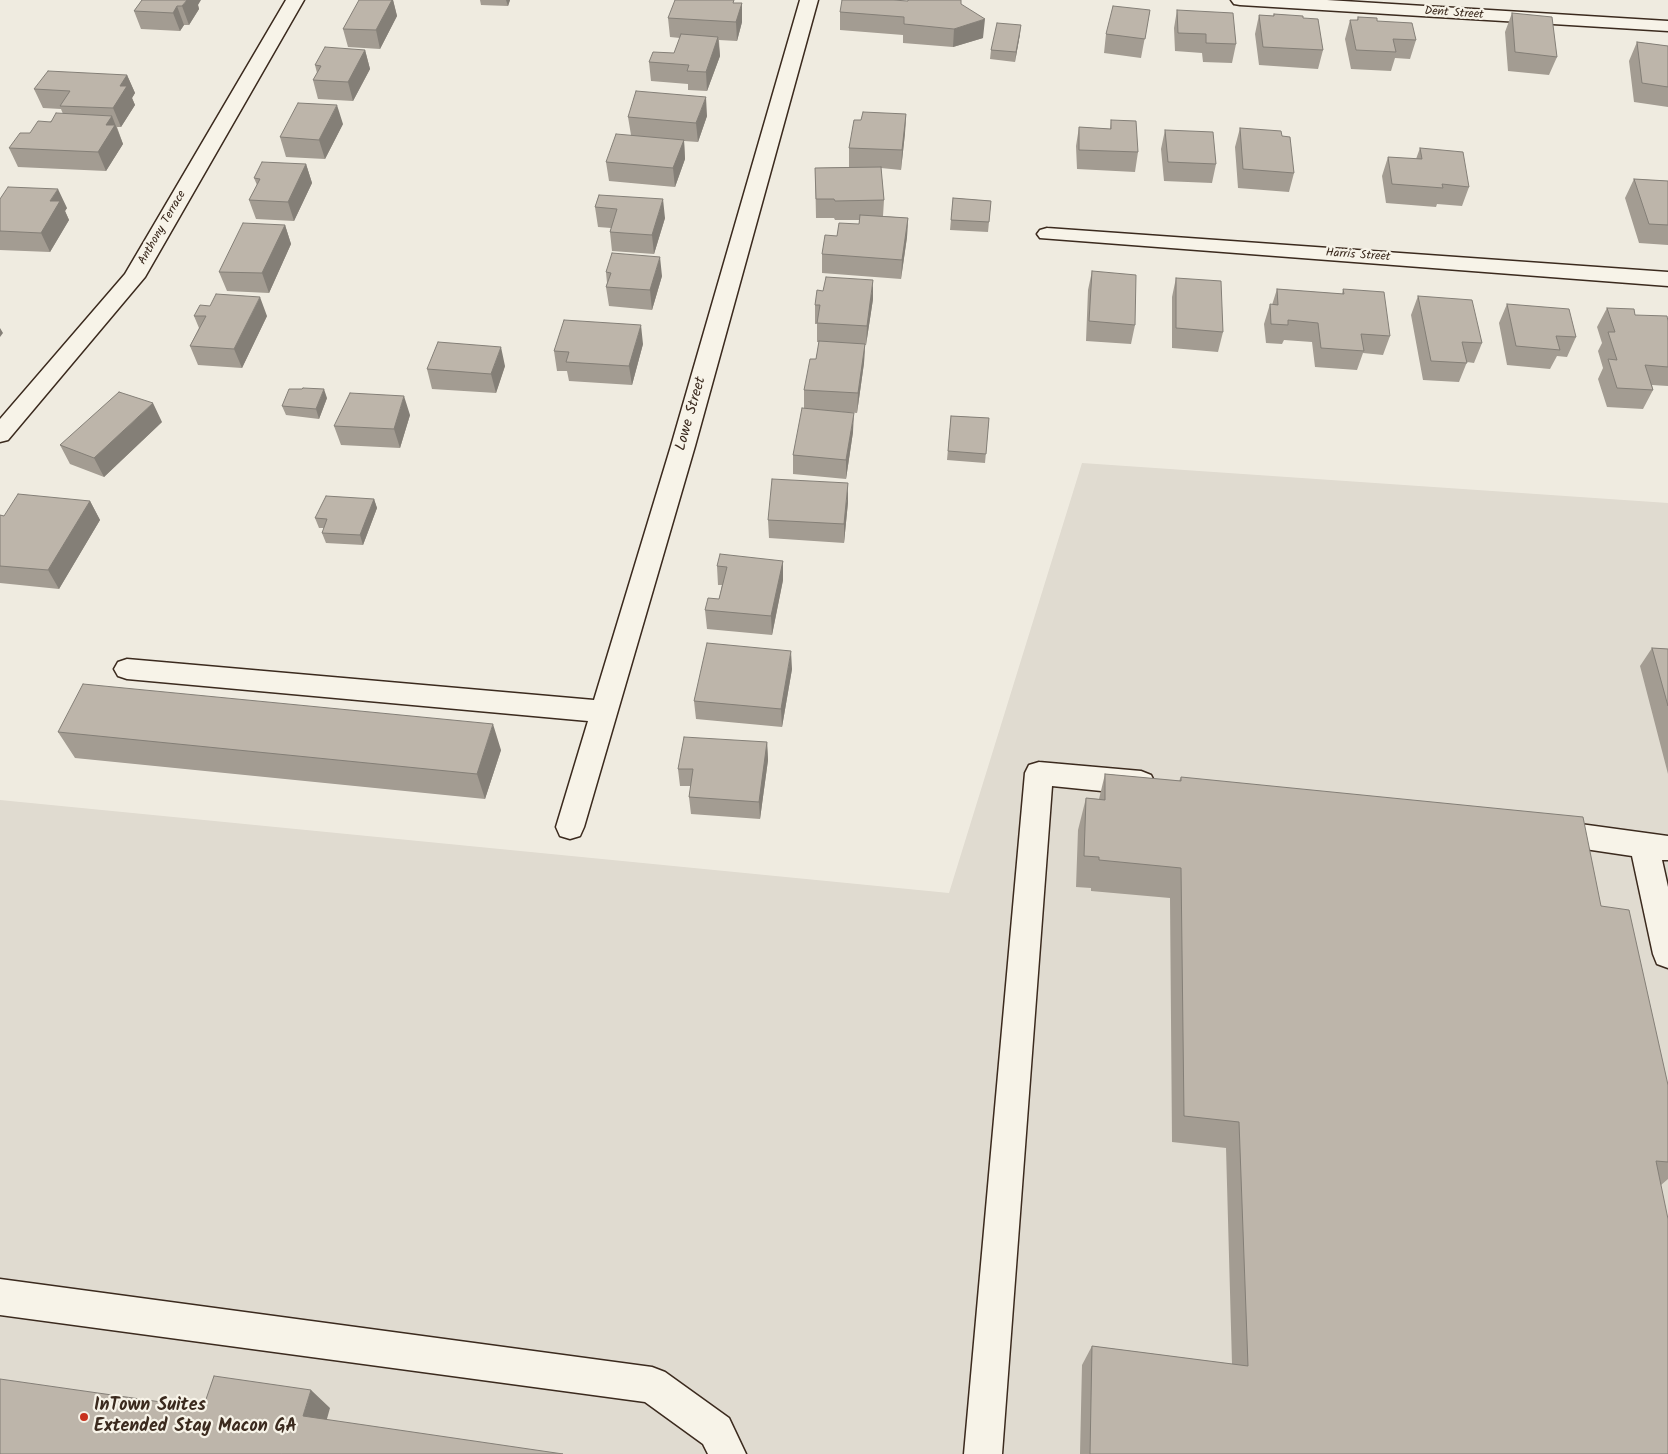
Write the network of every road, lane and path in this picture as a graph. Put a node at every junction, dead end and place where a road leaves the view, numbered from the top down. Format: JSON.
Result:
{"nodes":[{"id":1,"x":295,"y":0,"type":"edge"},
{"id":2,"x":809,"y":0,"type":"edge"},
{"id":3,"x":1240,"y":0,"type":"edge"},
{"id":4,"x":1668,"y":26,"type":"edge"},
{"id":5,"x":1048,"y":234,"type":"dead end"},
{"id":6,"x":1668,"y":279,"type":"edge"},
{"id":7,"x":0,"y":434,"type":"edge"},
{"id":8,"x":127,"y":669,"type":"dead end"},
{"id":9,"x":604,"y":712,"type":"junction"},
{"id":10,"x":1164,"y":784,"type":"edge"},
{"id":11,"x":570,"y":827,"type":"dead end"},
{"id":12,"x":1526,"y":829,"type":"edge"},
{"id":13,"x":1656,"y":846,"type":"edge"},
{"id":14,"x":1668,"y":954,"type":"edge"},
{"id":15,"x":0,"y":1297,"type":"edge"},
{"id":16,"x":727,"y":1454,"type":"edge"},
{"id":17,"x":983,"y":1454,"type":"edge"}],
"edges":[{"from":1,"to":7,"type":"street","name":"Anthony Terrace"},
{"from":2,"to":9,"type":"street","name":"Lowe Street"},
{"from":3,"to":4,"type":"street","name":"Dent Street"},
{"from":5,"to":6,"type":"street","name":"Harris Street"},
{"from":8,"to":9,"type":"street"},
{"from":9,"to":11,"type":"street","name":"Lowe Street"},
{"from":10,"to":17,"type":"street"},
{"from":12,"to":13,"type":"street"},
{"from":13,"to":14,"type":"street"},
{"from":15,"to":16,"type":"street"}]}
